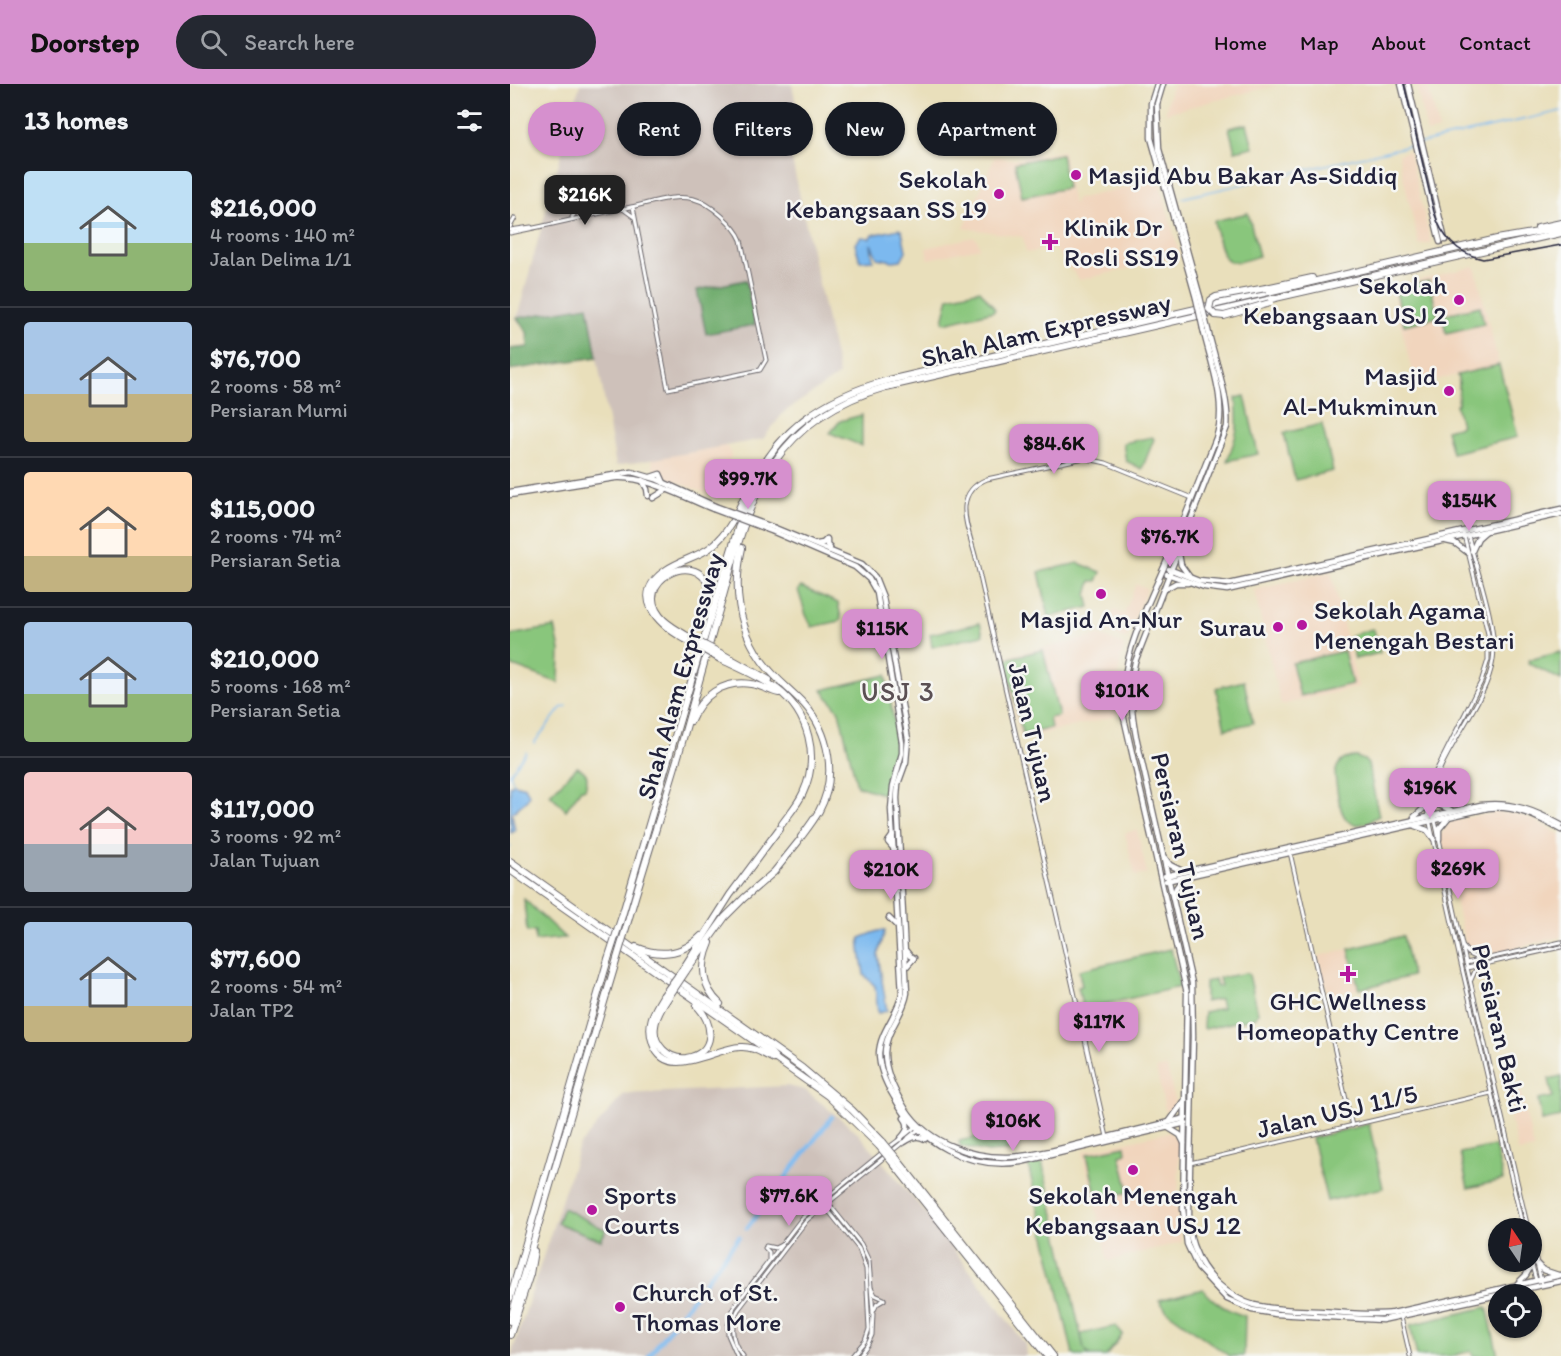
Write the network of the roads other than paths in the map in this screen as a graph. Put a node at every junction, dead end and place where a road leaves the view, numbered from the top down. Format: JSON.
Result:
{"nodes":[{"id":1,"x":1157,"y":84,"type":"edge"},
{"id":2,"x":1163,"y":84,"type":"edge"},
{"id":3,"x":1401,"y":84,"type":"edge"},
{"id":4,"x":1408,"y":84,"type":"edge"},
{"id":5,"x":1419,"y":143,"type":"junction"},
{"id":6,"x":633,"y":207,"type":"junction"},
{"id":7,"x":622,"y":209,"type":"junction"},
{"id":8,"x":593,"y":214,"type":"junction"},
{"id":9,"x":515,"y":218,"type":"dead end"},
{"id":10,"x":635,"y":219,"type":"junction"},
{"id":11,"x":566,"y":220,"type":"junction"},
{"id":12,"x":520,"y":222,"type":"dead end"},
{"id":13,"x":1561,"y":223,"type":"edge"},
{"id":14,"x":527,"y":227,"type":"junction"},
{"id":15,"x":532,"y":227,"type":"junction"},
{"id":16,"x":1561,"y":228,"type":"edge"},
{"id":17,"x":510,"y":230,"type":"edge"},
{"id":18,"x":1561,"y":233,"type":"edge"},
{"id":19,"x":1442,"y":239,"type":"dead end"},
{"id":20,"x":1497,"y":239,"type":"junction"},
{"id":21,"x":1411,"y":263,"type":"junction"},
{"id":22,"x":1198,"y":297,"type":"junction"},
{"id":23,"x":1205,"y":330,"type":"junction"},
{"id":24,"x":642,"y":480,"type":"junction"},
{"id":25,"x":754,"y":480,"type":"junction"},
{"id":26,"x":666,"y":487,"type":"junction"},
{"id":27,"x":510,"y":493,"type":"edge"},
{"id":28,"x":1192,"y":498,"type":"junction"},
{"id":29,"x":1561,"y":509,"type":"edge"},
{"id":30,"x":1561,"y":514,"type":"edge"},
{"id":31,"x":746,"y":524,"type":"junction"},
{"id":32,"x":774,"y":530,"type":"junction"},
{"id":33,"x":1488,"y":530,"type":"junction"},
{"id":34,"x":1465,"y":533,"type":"junction"},
{"id":35,"x":1442,"y":541,"type":"junction"},
{"id":36,"x":814,"y":544,"type":"junction"},
{"id":37,"x":1180,"y":549,"type":"junction"},
{"id":38,"x":836,"y":552,"type":"junction"},
{"id":39,"x":1470,"y":552,"type":"junction"},
{"id":40,"x":1163,"y":569,"type":"junction"},
{"id":41,"x":1170,"y":572,"type":"junction"},
{"id":42,"x":1190,"y":577,"type":"junction"},
{"id":43,"x":1196,"y":585,"type":"junction"},
{"id":44,"x":1163,"y":590,"type":"junction"},
{"id":45,"x":708,"y":625,"type":"junction"},
{"id":46,"x":686,"y":637,"type":"junction"},
{"id":47,"x":721,"y":657,"type":"junction"},
{"id":48,"x":791,"y":691,"type":"junction"},
{"id":49,"x":782,"y":693,"type":"junction"},
{"id":50,"x":679,"y":753,"type":"junction"},
{"id":51,"x":896,"y":787,"type":"junction"},
{"id":52,"x":1432,"y":794,"type":"junction"},
{"id":53,"x":1426,"y":800,"type":"junction"},
{"id":54,"x":1453,"y":810,"type":"junction"},
{"id":55,"x":1450,"y":816,"type":"junction"},
{"id":56,"x":1431,"y":818,"type":"junction"},
{"id":57,"x":1408,"y":823,"type":"junction"},
{"id":58,"x":1561,"y":828,"type":"edge"},
{"id":59,"x":1436,"y":839,"type":"junction"},
{"id":60,"x":1289,"y":848,"type":"junction"},
{"id":61,"x":1162,"y":850,"type":"junction"},
{"id":62,"x":1290,"y":854,"type":"junction"},
{"id":63,"x":510,"y":861,"type":"edge"},
{"id":64,"x":510,"y":870,"type":"edge"},
{"id":65,"x":1185,"y":874,"type":"junction"},
{"id":66,"x":1165,"y":878,"type":"junction"},
{"id":67,"x":1173,"y":900,"type":"junction"},
{"id":68,"x":1452,"y":910,"type":"junction"},
{"id":69,"x":897,"y":912,"type":"junction"},
{"id":70,"x":626,"y":917,"type":"junction"},
{"id":71,"x":716,"y":924,"type":"junction"},
{"id":72,"x":898,"y":927,"type":"junction"},
{"id":73,"x":1561,"y":942,"type":"edge"},
{"id":74,"x":627,"y":944,"type":"junction"},
{"id":75,"x":1462,"y":946,"type":"junction"},
{"id":76,"x":1561,"y":947,"type":"edge"},
{"id":77,"x":905,"y":949,"type":"junction"},
{"id":78,"x":1501,"y":955,"type":"junction"},
{"id":79,"x":1507,"y":959,"type":"junction"},
{"id":80,"x":1484,"y":962,"type":"junction"},
{"id":81,"x":1464,"y":966,"type":"junction"},
{"id":82,"x":906,"y":968,"type":"junction"},
{"id":83,"x":1470,"y":984,"type":"junction"},
{"id":84,"x":682,"y":992,"type":"junction"},
{"id":85,"x":664,"y":999,"type":"junction"},
{"id":86,"x":732,"y":1017,"type":"junction"},
{"id":87,"x":1483,"y":1048,"type":"junction"},
{"id":88,"x":777,"y":1060,"type":"junction"},
{"id":89,"x":888,"y":1087,"type":"junction"},
{"id":90,"x":1491,"y":1093,"type":"junction"},
{"id":91,"x":1186,"y":1099,"type":"junction"},
{"id":92,"x":1188,"y":1120,"type":"junction"},
{"id":93,"x":1168,"y":1125,"type":"junction"},
{"id":94,"x":1352,"y":1125,"type":"junction"},
{"id":95,"x":918,"y":1127,"type":"junction"},
{"id":96,"x":1108,"y":1139,"type":"junction"},
{"id":97,"x":902,"y":1141,"type":"junction"},
{"id":98,"x":881,"y":1144,"type":"junction"},
{"id":99,"x":1077,"y":1146,"type":"junction"},
{"id":100,"x":1185,"y":1148,"type":"junction"},
{"id":101,"x":952,"y":1152,"type":"junction"},
{"id":102,"x":895,"y":1161,"type":"junction"},
{"id":103,"x":1190,"y":1163,"type":"junction"},
{"id":104,"x":836,"y":1196,"type":"junction"},
{"id":105,"x":1519,"y":1201,"type":"junction"},
{"id":106,"x":824,"y":1202,"type":"junction"},
{"id":107,"x":834,"y":1210,"type":"junction"},
{"id":108,"x":816,"y":1211,"type":"junction"},
{"id":109,"x":829,"y":1212,"type":"junction"},
{"id":110,"x":540,"y":1218,"type":"junction"},
{"id":111,"x":1522,"y":1218,"type":"edge"},
{"id":112,"x":1525,"y":1218,"type":"edge"},
{"id":113,"x":783,"y":1244,"type":"junction"},
{"id":114,"x":769,"y":1262,"type":"junction"},
{"id":115,"x":1542,"y":1269,"type":"edge"},
{"id":116,"x":1204,"y":1271,"type":"junction"},
{"id":117,"x":1528,"y":1272,"type":"edge"},
{"id":118,"x":1536,"y":1272,"type":"edge"},
{"id":119,"x":1561,"y":1277,"type":"edge"},
{"id":120,"x":1539,"y":1283,"type":"junction"},
{"id":121,"x":1517,"y":1284,"type":"edge"},
{"id":122,"x":1528,"y":1284,"type":"edge"},
{"id":123,"x":1536,"y":1284,"type":"edge"},
{"id":124,"x":871,"y":1285,"type":"junction"},
{"id":125,"x":1488,"y":1291,"type":"edge"},
{"id":126,"x":1480,"y":1293,"type":"junction"},
{"id":127,"x":510,"y":1298,"type":"edge"},
{"id":128,"x":1486,"y":1298,"type":"joint"},
{"id":129,"x":873,"y":1313,"type":"junction"},
{"id":130,"x":1401,"y":1317,"type":"junction"},
{"id":131,"x":510,"y":1321,"type":"edge"},
{"id":132,"x":510,"y":1335,"type":"edge"},
{"id":133,"x":737,"y":1356,"type":"edge"},
{"id":134,"x":743,"y":1356,"type":"edge"},
{"id":135,"x":852,"y":1356,"type":"edge"},
{"id":136,"x":859,"y":1356,"type":"edge"},
{"id":137,"x":1047,"y":1356,"type":"edge"},
{"id":138,"x":1053,"y":1356,"type":"edge"},
{"id":139,"x":1410,"y":1356,"type":"edge"}],
"edges":[{"from":1,"to":22,"type":"main road","name":"Persiaran Tujuan"},
{"from":2,"to":22,"type":"main road","name":"Persiaran Tujuan"},
{"from":3,"to":5,"type":"main road"},
{"from":4,"to":5,"type":"main road"},
{"from":5,"to":19,"type":"main road"},
{"from":6,"to":7,"type":"street"},
{"from":6,"to":10,"type":"street"},
{"from":6,"to":10,"type":"street"},
{"from":7,"to":8,"type":"street"},
{"from":7,"to":10,"type":"street"},
{"from":8,"to":11,"type":"street"},
{"from":8,"to":11,"type":"street"},
{"from":9,"to":17,"type":"street"},
{"from":11,"to":15,"type":"street"},
{"from":12,"to":14,"type":"street"},
{"from":13,"to":20,"type":"highway"},
{"from":14,"to":15,"type":"street"},
{"from":14,"to":17,"type":"street"},
{"from":15,"to":17,"type":"street"},
{"from":16,"to":20,"type":"highway","name":"Shah Alam Expressway"},
{"from":18,"to":21,"type":"highway","name":"Shah Alam Expressway"},
{"from":20,"to":21,"type":"highway","name":"Shah Alam Expressway"},
{"from":21,"to":21,"type":"highway","bridge":true},
{"from":21,"to":25,"type":"highway","name":"Shah Alam Expressway"},
{"from":21,"to":31,"type":"highway","name":"Shah Alam Expressway"},
{"from":22,"to":23,"type":"main road","name":"Persiaran Tujuan","bridge":true},
{"from":23,"to":28,"type":"main road","name":"Persiaran Tujuan"},
{"from":23,"to":37,"type":"main road","name":"Persiaran Tujuan"},
{"from":24,"to":26,"type":"main road"},
{"from":24,"to":26,"type":"main road"},
{"from":24,"to":27,"type":"main road"},
{"from":25,"to":45,"type":"highway","name":"Shah Alam Expressway"},
{"from":25,"to":46,"type":"highway"},
{"from":26,"to":27,"type":"main road"},
{"from":26,"to":32,"type":"main road","bridge":true},
{"from":28,"to":40,"type":"main road","name":"Persiaran Tujuan"},
{"from":28,"to":96,"type":"street","name":"Jalan Tujuan"},
{"from":29,"to":34,"type":"main road"},
{"from":30,"to":33,"type":"main road"},
{"from":31,"to":48,"type":"highway"},
{"from":31,"to":50,"type":"highway","name":"Shah Alam Expressway"},
{"from":32,"to":36,"type":"main road"},
{"from":32,"to":51,"type":"main road"},
{"from":33,"to":34,"type":"main road"},
{"from":33,"to":39,"type":"main road"},
{"from":34,"to":35,"type":"main road"},
{"from":34,"to":39,"type":"street","name":"Persiaran Bakti"},
{"from":34,"to":42,"type":"main road"},
{"from":35,"to":39,"type":"main road"},
{"from":35,"to":43,"type":"main road"},
{"from":36,"to":38,"type":"main road"},
{"from":36,"to":38,"type":"main road"},
{"from":37,"to":41,"type":"main road","name":"Persiaran Tujuan"},
{"from":37,"to":42,"type":"main road"},
{"from":38,"to":51,"type":"main road"},
{"from":39,"to":52,"type":"street","name":"Persiaran Bakti"},
{"from":39,"to":53,"type":"street","name":"Persiaran Bakti"},
{"from":40,"to":41,"type":"main road"},
{"from":40,"to":66,"type":"main road","name":"Persiaran Tujuan"},
{"from":41,"to":42,"type":"main road"},
{"from":41,"to":43,"type":"main road"},
{"from":41,"to":44,"type":"main road","name":"Persiaran Tujuan"},
{"from":43,"to":44,"type":"main road"},
{"from":44,"to":61,"type":"main road","name":"Persiaran Tujuan"},
{"from":45,"to":46,"type":"highway"},
{"from":45,"to":70,"type":"highway","name":"Shah Alam Expressway"},
{"from":46,"to":47,"type":"highway","bridge":true},
{"from":47,"to":48,"type":"highway"},
{"from":47,"to":49,"type":"highway"},
{"from":48,"to":71,"type":"highway"},
{"from":49,"to":50,"type":"highway"},
{"from":49,"to":71,"type":"highway"},
{"from":50,"to":70,"type":"highway","name":"Shah Alam Expressway"},
{"from":51,"to":69,"type":"main road"},
{"from":51,"to":77,"type":"main road"},
{"from":52,"to":54,"type":"main road"},
{"from":52,"to":56,"type":"street","name":"Persiaran Bakti"},
{"from":53,"to":56,"type":"street","name":"Persiaran Bakti"},
{"from":53,"to":57,"type":"main road"},
{"from":54,"to":56,"type":"main road"},
{"from":54,"to":58,"type":"main road"},
{"from":55,"to":56,"type":"main road"},
{"from":55,"to":58,"type":"main road"},
{"from":55,"to":59,"type":"main road"},
{"from":56,"to":57,"type":"main road"},
{"from":56,"to":59,"type":"street","name":"Persiaran Bakti"},
{"from":57,"to":59,"type":"main road"},
{"from":57,"to":60,"type":"main road"},
{"from":57,"to":62,"type":"main road"},
{"from":59,"to":68,"type":"street","name":"Persiaran Bakti"},
{"from":60,"to":62,"type":"street"},
{"from":60,"to":65,"type":"main road"},
{"from":61,"to":65,"type":"main road"},
{"from":61,"to":66,"type":"main road","name":"Persiaran Tujuan"},
{"from":62,"to":65,"type":"main road"},
{"from":62,"to":94,"type":"street"},
{"from":63,"to":74,"type":"highway"},
{"from":64,"to":84,"type":"highway"},
{"from":65,"to":66,"type":"main road"},
{"from":65,"to":67,"type":"main road"},
{"from":66,"to":67,"type":"main road","name":"Persiaran Tujuan"},
{"from":66,"to":91,"type":"main road","name":"Persiaran Tujuan"},
{"from":67,"to":92,"type":"main road","name":"Persiaran Tujuan"},
{"from":68,"to":75,"type":"street","name":"Persiaran Bakti"},
{"from":68,"to":81,"type":"street","name":"Persiaran Bakti"},
{"from":69,"to":72,"type":"main road"},
{"from":69,"to":72,"type":"main road"},
{"from":70,"to":110,"type":"highway","name":"Shah Alam Expressway","bridge":true},
{"from":70,"to":127,"type":"highway","name":"Shah Alam Expressway","bridge":true},
{"from":71,"to":74,"type":"highway"},
{"from":71,"to":85,"type":"highway","bridge":true},
{"from":71,"to":86,"type":"highway"},
{"from":72,"to":89,"type":"main road"},
{"from":73,"to":78,"type":"street"},
{"from":74,"to":86,"type":"highway"},
{"from":75,"to":80,"type":"street"},
{"from":75,"to":81,"type":"street","name":"Persiaran Bakti"},
{"from":76,"to":79,"type":"street"},
{"from":77,"to":82,"type":"main road"},
{"from":77,"to":82,"type":"main road"},
{"from":78,"to":79,"type":"street"},
{"from":78,"to":80,"type":"street"},
{"from":79,"to":80,"type":"street"},
{"from":80,"to":81,"type":"street"},
{"from":80,"to":83,"type":"street"},
{"from":81,"to":83,"type":"street","name":"Persiaran Bakti"},
{"from":81,"to":87,"type":"street","name":"Persiaran Bakti"},
{"from":82,"to":95,"type":"main road"},
{"from":83,"to":87,"type":"street","name":"Persiaran Bakti"},
{"from":84,"to":85,"type":"highway"},
{"from":84,"to":88,"type":"highway"},
{"from":85,"to":88,"type":"highway"},
{"from":86,"to":98,"type":"highway"},
{"from":87,"to":90,"type":"street","name":"Persiaran Bakti"},
{"from":87,"to":105,"type":"street","name":"Persiaran Bakti"},
{"from":88,"to":98,"type":"highway"},
{"from":89,"to":95,"type":"main road"},
{"from":89,"to":97,"type":"main road"},
{"from":90,"to":94,"type":"street","name":"Jalan USJ 11/5"},
{"from":90,"to":105,"type":"street","name":"Persiaran Bakti"},
{"from":91,"to":92,"type":"main road","name":"Persiaran Tujuan"},
{"from":91,"to":93,"type":"main road"},
{"from":92,"to":93,"type":"main road"},
{"from":92,"to":100,"type":"main road","name":"Persiaran Tujuan"},
{"from":92,"to":103,"type":"main road","name":"Persiaran Tujuan"},
{"from":93,"to":96,"type":"main road"},
{"from":93,"to":100,"type":"main road"},
{"from":94,"to":103,"type":"street","name":"Jalan USJ 11/5"},
{"from":95,"to":97,"type":"street"},
{"from":95,"to":99,"type":"main road"},
{"from":95,"to":101,"type":"main road"},
{"from":96,"to":99,"type":"main road"},
{"from":97,"to":101,"type":"main road"},
{"from":97,"to":104,"type":"street"},
{"from":97,"to":106,"type":"street"},
{"from":98,"to":102,"type":"highway","bridge":true},
{"from":99,"to":101,"type":"main road"},
{"from":100,"to":116,"type":"main road","name":"Persiaran Tujuan"},
{"from":102,"to":137,"type":"highway"},
{"from":102,"to":138,"type":"highway"},
{"from":103,"to":116,"type":"main road","name":"Persiaran Tujuan"},
{"from":104,"to":106,"type":"street"},
{"from":104,"to":107,"type":"street"},
{"from":105,"to":111,"type":"street","name":"Persiaran Bakti"},
{"from":105,"to":112,"type":"street","name":"Persiaran Bakti"},
{"from":106,"to":107,"type":"street"},
{"from":106,"to":108,"type":"street"},
{"from":106,"to":109,"type":"street"},
{"from":106,"to":113,"type":"street"},
{"from":107,"to":124,"type":"street"},
{"from":108,"to":109,"type":"street"},
{"from":108,"to":134,"type":"street"},
{"from":109,"to":135,"type":"street"},
{"from":110,"to":131,"type":"highway","name":"Shah Alam Expressway"},
{"from":110,"to":132,"type":"highway"},
{"from":113,"to":114,"type":"street"},
{"from":113,"to":114,"type":"street"},
{"from":114,"to":133,"type":"street"},
{"from":115,"to":119,"type":"main road"},
{"from":116,"to":126,"type":"main road","name":"Persiaran Tujuan"},
{"from":116,"to":130,"type":"main road","name":"Persiaran Tujuan"},
{"from":117,"to":121,"type":"main road"},
{"from":118,"to":120,"type":"street"},
{"from":119,"to":120,"type":"main road","name":"Persiaran Tujuan"},
{"from":120,"to":122,"type":"main road","name":"Persiaran Tujuan"},
{"from":120,"to":123,"type":"main road","name":"Persiaran Tujuan"},
{"from":124,"to":129,"type":"street"},
{"from":124,"to":129,"type":"street"},
{"from":125,"to":126,"type":"main road","name":"Persiaran Tujuan"},
{"from":126,"to":128,"type":"main road"},
{"from":128,"to":130,"type":"main road","name":"Persiaran Tujuan"},
{"from":129,"to":136,"type":"street"},
{"from":130,"to":139,"type":"street"}]}
